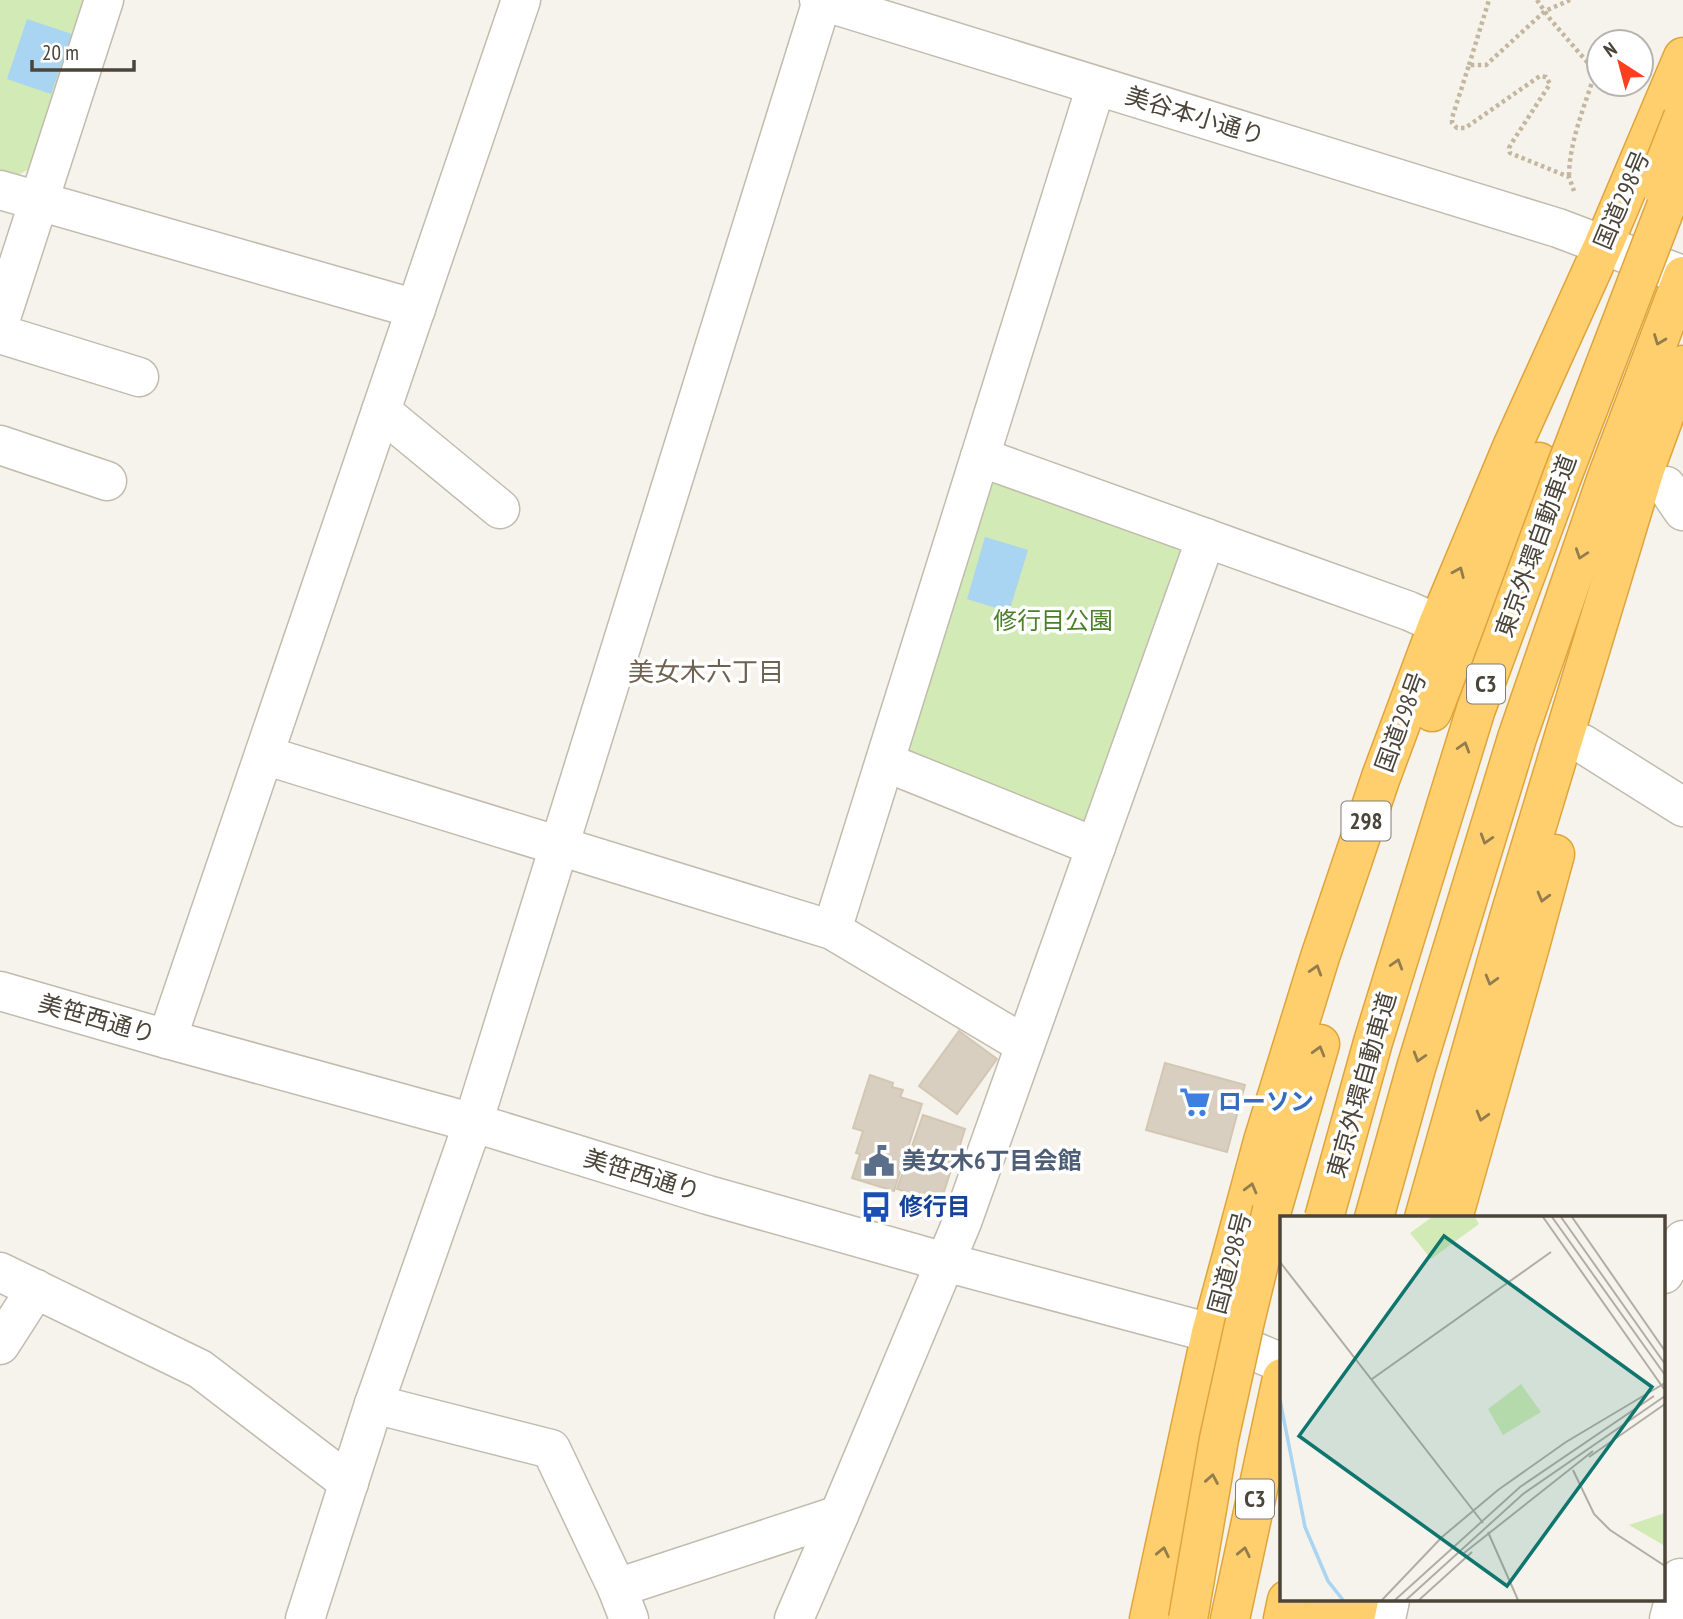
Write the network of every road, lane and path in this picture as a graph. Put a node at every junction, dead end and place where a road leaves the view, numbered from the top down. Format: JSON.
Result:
{"nodes":[{"id":1,"x":104,"y":0,"type":"edge"},
{"id":2,"x":521,"y":0,"type":"edge"},
{"id":3,"x":1489,"y":0,"type":"edge"},
{"id":4,"x":1537,"y":0,"type":"edge"},
{"id":5,"x":1570,"y":0,"type":"edge"},
{"id":6,"x":821,"y":1,"type":"edge"},
{"id":7,"x":1548,"y":10,"type":"junction"},
{"id":8,"x":1683,"y":57,"type":"edge"},
{"id":9,"x":1469,"y":65,"type":"junction"},
{"id":10,"x":1096,"y":86,"type":"junction"},
{"id":11,"x":1683,"y":117,"type":"edge"},
{"id":12,"x":1683,"y":162,"type":"edge"},
{"id":13,"x":1569,"y":177,"type":"junction"},
{"id":14,"x":0,"y":190,"type":"edge"},
{"id":15,"x":1574,"y":191,"type":"dead end"},
{"id":16,"x":39,"y":201,"type":"junction"},
{"id":17,"x":1587,"y":239,"type":"junction"},
{"id":18,"x":1683,"y":276,"type":"edge"},
{"id":19,"x":416,"y":309,"type":"junction"},
{"id":20,"x":0,"y":321,"type":"edge"},
{"id":21,"x":0,"y":334,"type":"edge"},
{"id":22,"x":1683,"y":365,"type":"edge"},
{"id":23,"x":139,"y":377,"type":"dead end"},
{"id":24,"x":381,"y":411,"type":"junction"},
{"id":25,"x":1683,"y":433,"type":"edge"},
{"id":26,"x":0,"y":445,"type":"edge"},
{"id":27,"x":980,"y":457,"type":"junction"},
{"id":28,"x":107,"y":481,"type":"dead end"},
{"id":29,"x":1674,"y":499,"type":"edge"},
{"id":30,"x":500,"y":509,"type":"dead end"},
{"id":31,"x":1206,"y":538,"type":"junction"},
{"id":32,"x":1438,"y":624,"type":"junction"},
{"id":33,"x":1583,"y":744,"type":"junction"},
{"id":34,"x":264,"y":755,"type":"junction"},
{"id":35,"x":885,"y":762,"type":"junction"},
{"id":36,"x":1683,"y":807,"type":"edge"},
{"id":37,"x":559,"y":846,"type":"junction"},
{"id":38,"x":1096,"y":847,"type":"junction"},
{"id":39,"x":832,"y":930,"type":"junction"},
{"id":40,"x":0,"y":991,"type":"edge"},
{"id":41,"x":167,"y":1039,"type":"junction"},
{"id":42,"x":1025,"y":1045,"type":"junction"},
{"id":43,"x":473,"y":1123,"type":"junction"},
{"id":44,"x":1325,"y":1216,"type":"edge"},
{"id":45,"x":1375,"y":1216,"type":"edge"},
{"id":46,"x":1425,"y":1216,"type":"edge"},
{"id":47,"x":1454,"y":1216,"type":"edge"},
{"id":48,"x":1683,"y":1240,"type":"edge"},
{"id":49,"x":945,"y":1262,"type":"junction"},
{"id":50,"x":1666,"y":1270,"type":"edge"},
{"id":51,"x":0,"y":1272,"type":"edge"},
{"id":52,"x":36,"y":1289,"type":"junction"},
{"id":53,"x":1211,"y":1333,"type":"junction"},
{"id":54,"x":0,"y":1346,"type":"edge"},
{"id":55,"x":1280,"y":1362,"type":"edge"},
{"id":56,"x":1280,"y":1387,"type":"edge"},
{"id":57,"x":374,"y":1404,"type":"junction"},
{"id":58,"x":349,"y":1483,"type":"junction"},
{"id":59,"x":839,"y":1516,"type":"junction"},
{"id":60,"x":1676,"y":1575,"type":"edge"},
{"id":61,"x":1325,"y":1602,"type":"edge"},
{"id":62,"x":1358,"y":1602,"type":"edge"},
{"id":63,"x":623,"y":1603,"type":"edge"},
{"id":64,"x":1147,"y":1615,"type":"edge"},
{"id":65,"x":305,"y":1619,"type":"edge"},
{"id":66,"x":794,"y":1619,"type":"edge"},
{"id":67,"x":1188,"y":1619,"type":"edge"},
{"id":68,"x":1230,"y":1619,"type":"edge"},
{"id":69,"x":1321,"y":1619,"type":"edge"},
{"id":70,"x":1354,"y":1619,"type":"edge"},
{"id":71,"x":1669,"y":1619,"type":"edge"}],
"edges":[{"from":1,"to":16,"type":"street"},
{"from":2,"to":19,"type":"street"},
{"from":3,"to":9,"type":"path"},
{"from":4,"to":7,"type":"path"},
{"from":5,"to":7,"type":"path"},
{"from":6,"to":10,"type":"street","name":"美谷本小通り"},
{"from":6,"to":37,"type":"street"},
{"from":7,"to":9,"type":"path"},
{"from":7,"to":13,"type":"path"},
{"from":8,"to":17,"type":"highway","name":"国道298号","number":"298"},
{"from":9,"to":13,"type":"path"},
{"from":10,"to":17,"type":"street","name":"美谷本小通り"},
{"from":10,"to":27,"type":"street"},
{"from":67,"to":11,"type":"highway","one_way":true,"bridge":true},
{"from":44,"to":12,"type":"highway","name":"東京外環自動車道","number":"C3","one_way":true,"bridge":true},
{"from":13,"to":15,"type":"path"},
{"from":14,"to":16,"type":"street"},
{"from":16,"to":19,"type":"street"},
{"from":16,"to":20,"type":"street"},
{"from":17,"to":18,"type":"street","name":"美谷本小通り"},
{"from":32,"to":17,"type":"highway","name":"国道298号","number":"298","one_way":true},
{"from":18,"to":45,"type":"highway","name":"東京外環自動車道","number":"C3","one_way":true},
{"from":19,"to":24,"type":"street"},
{"from":21,"to":23,"type":"street"},
{"from":22,"to":46,"type":"highway","one_way":true},
{"from":24,"to":30,"type":"street"},
{"from":24,"to":34,"type":"street"},
{"from":25,"to":29,"type":"highway"},
{"from":26,"to":28,"type":"street"},
{"from":27,"to":31,"type":"street"},
{"from":27,"to":35,"type":"street"},
{"from":29,"to":33,"type":"highway"},
{"from":31,"to":32,"type":"street"},
{"from":31,"to":38,"type":"street"},
{"from":53,"to":32,"type":"highway","name":"国道298号","number":"298","one_way":true},
{"from":33,"to":36,"type":"street"},
{"from":33,"to":47,"type":"highway","one_way":true},
{"from":34,"to":37,"type":"street"},
{"from":34,"to":41,"type":"street"},
{"from":35,"to":38,"type":"street"},
{"from":35,"to":39,"type":"street"},
{"from":37,"to":39,"type":"street"},
{"from":37,"to":43,"type":"street"},
{"from":38,"to":42,"type":"street"},
{"from":39,"to":42,"type":"street"},
{"from":40,"to":41,"type":"street","name":"美笹西通り"},
{"from":41,"to":43,"type":"street","name":"美笹西通り"},
{"from":42,"to":49,"type":"street"},
{"from":43,"to":49,"type":"street","name":"美笹西通り"},
{"from":43,"to":57,"type":"street"},
{"from":48,"to":50,"type":"street"},
{"from":49,"to":53,"type":"street","name":"美笹西通り"},
{"from":49,"to":59,"type":"street"},
{"from":51,"to":52,"type":"street"},
{"from":52,"to":54,"type":"street"},
{"from":52,"to":58,"type":"street"},
{"from":53,"to":55,"type":"street","name":"美笹西通り"},
{"from":64,"to":53,"type":"highway","name":"国道298号","number":"298","one_way":true},
{"from":68,"to":56,"type":"highway","number":"C3","one_way":true},
{"from":57,"to":58,"type":"street"},
{"from":57,"to":63,"type":"street"},
{"from":58,"to":65,"type":"street"},
{"from":59,"to":63,"type":"street"},
{"from":59,"to":66,"type":"street"},
{"from":60,"to":71,"type":"street"},
{"from":61,"to":69,"type":"highway"},
{"from":62,"to":70,"type":"highway"}]}
